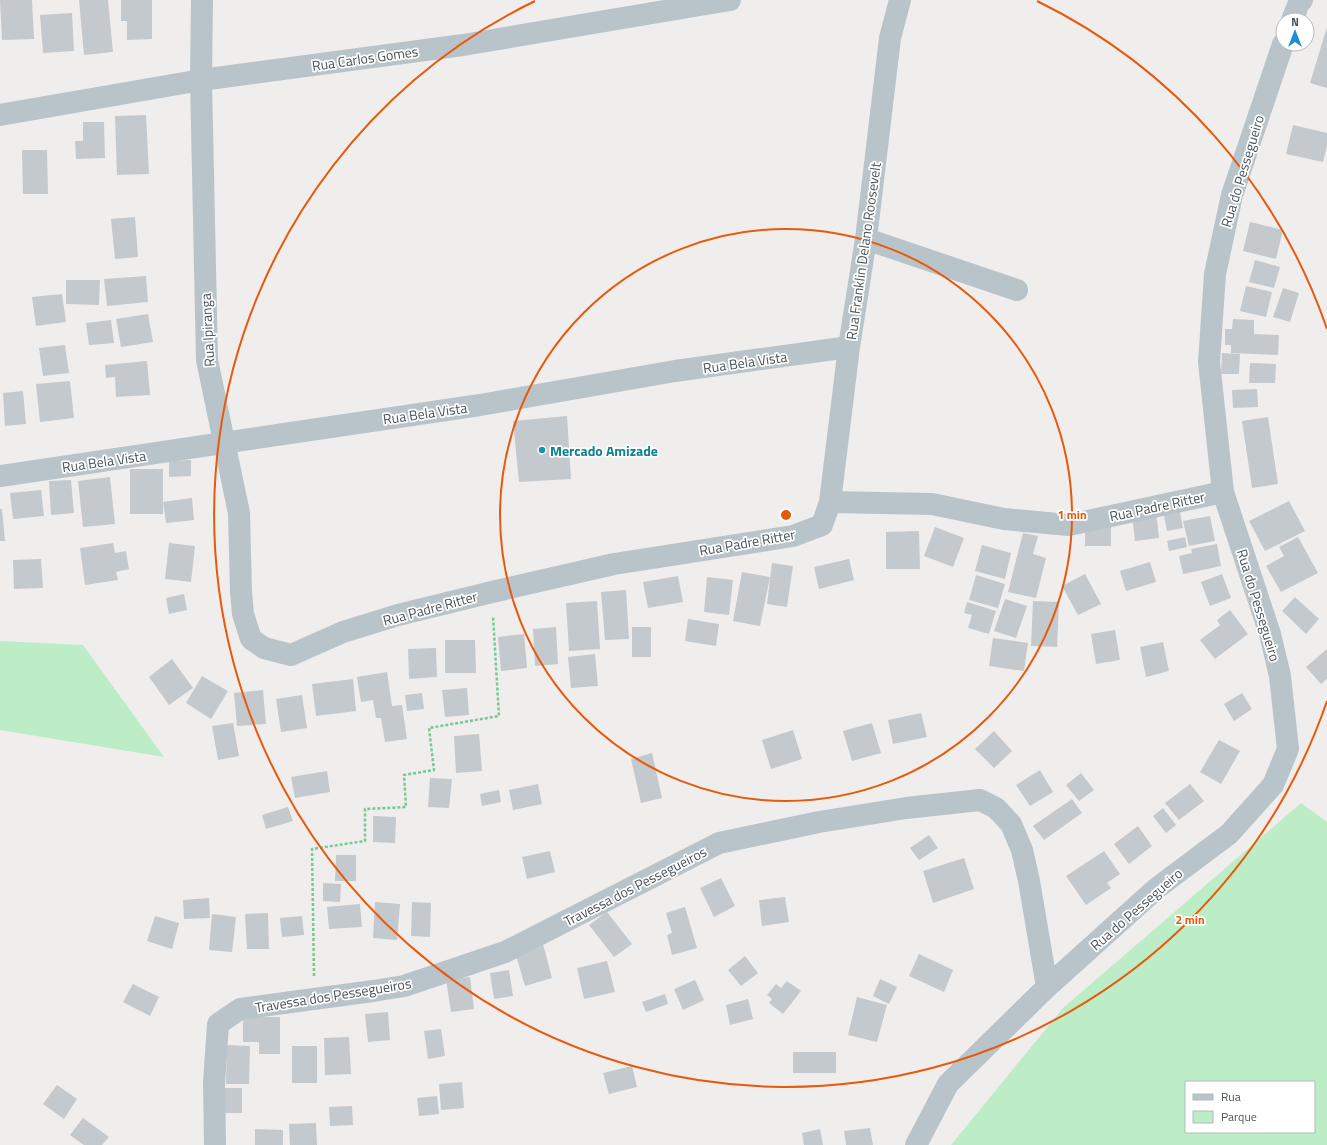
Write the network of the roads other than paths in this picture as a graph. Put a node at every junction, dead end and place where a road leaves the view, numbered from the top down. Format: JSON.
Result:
{"nodes":[{"id":1,"x":202,"y":0,"type":"edge"},
{"id":2,"x":730,"y":0,"type":"edge"},
{"id":3,"x":900,"y":0,"type":"edge"},
{"id":4,"x":1302,"y":0,"type":"edge"},
{"id":5,"x":1295,"y":12,"type":"edge"},
{"id":6,"x":1280,"y":52,"type":"edge"},
{"id":7,"x":201,"y":80,"type":"junction"},
{"id":8,"x":0,"y":115,"type":"edge"},
{"id":9,"x":866,"y":239,"type":"junction"},
{"id":10,"x":1017,"y":290,"type":"dead end"},
{"id":11,"x":849,"y":347,"type":"junction"},
{"id":12,"x":224,"y":443,"type":"junction"},
{"id":13,"x":0,"y":476,"type":"edge"},
{"id":14,"x":1223,"y":492,"type":"junction"},
{"id":15,"x":830,"y":502,"type":"junction"},
{"id":16,"x":264,"y":648,"type":"joint"},
{"id":17,"x":1047,"y":987,"type":"junction"},
{"id":18,"x":216,"y":1145,"type":"edge"},
{"id":19,"x":916,"y":1145,"type":"edge"}],
"edges":[{"from":1,"to":7,"type":"street","name":"Rua Ipiranga"},
{"from":2,"to":7,"type":"street","name":"Rua Carlos Gomes"},
{"from":3,"to":9,"type":"street","name":"Rua Franklin Delano Roosevelt"},
{"from":4,"to":5,"type":"street"},
{"from":6,"to":14,"type":"street","name":"Rua do Pessegueiro"},
{"from":7,"to":8,"type":"street","name":"Rua Carlos Gomes"},
{"from":7,"to":12,"type":"street","name":"Rua Ipiranga"},
{"from":9,"to":10,"type":"street"},
{"from":9,"to":11,"type":"street","name":"Rua Franklin Delano Roosevelt"},
{"from":11,"to":12,"type":"street","name":"Rua Bela Vista"},
{"from":11,"to":15,"type":"street","name":"Rua Franklin Delano Roosevelt"},
{"from":12,"to":13,"type":"street","name":"Rua Bela Vista"},
{"from":12,"to":16,"type":"street","name":"Rua Ipiranga"},
{"from":14,"to":15,"type":"street","name":"Rua Padre Ritter"},
{"from":14,"to":17,"type":"street","name":"Rua do Pessegueiro"},
{"from":15,"to":16,"type":"street","name":"Rua Padre Ritter"},
{"from":17,"to":18,"type":"street","name":"Travessa dos Pessegueiros"},
{"from":17,"to":19,"type":"street","name":"Rua do Pessegueiro"}]}
